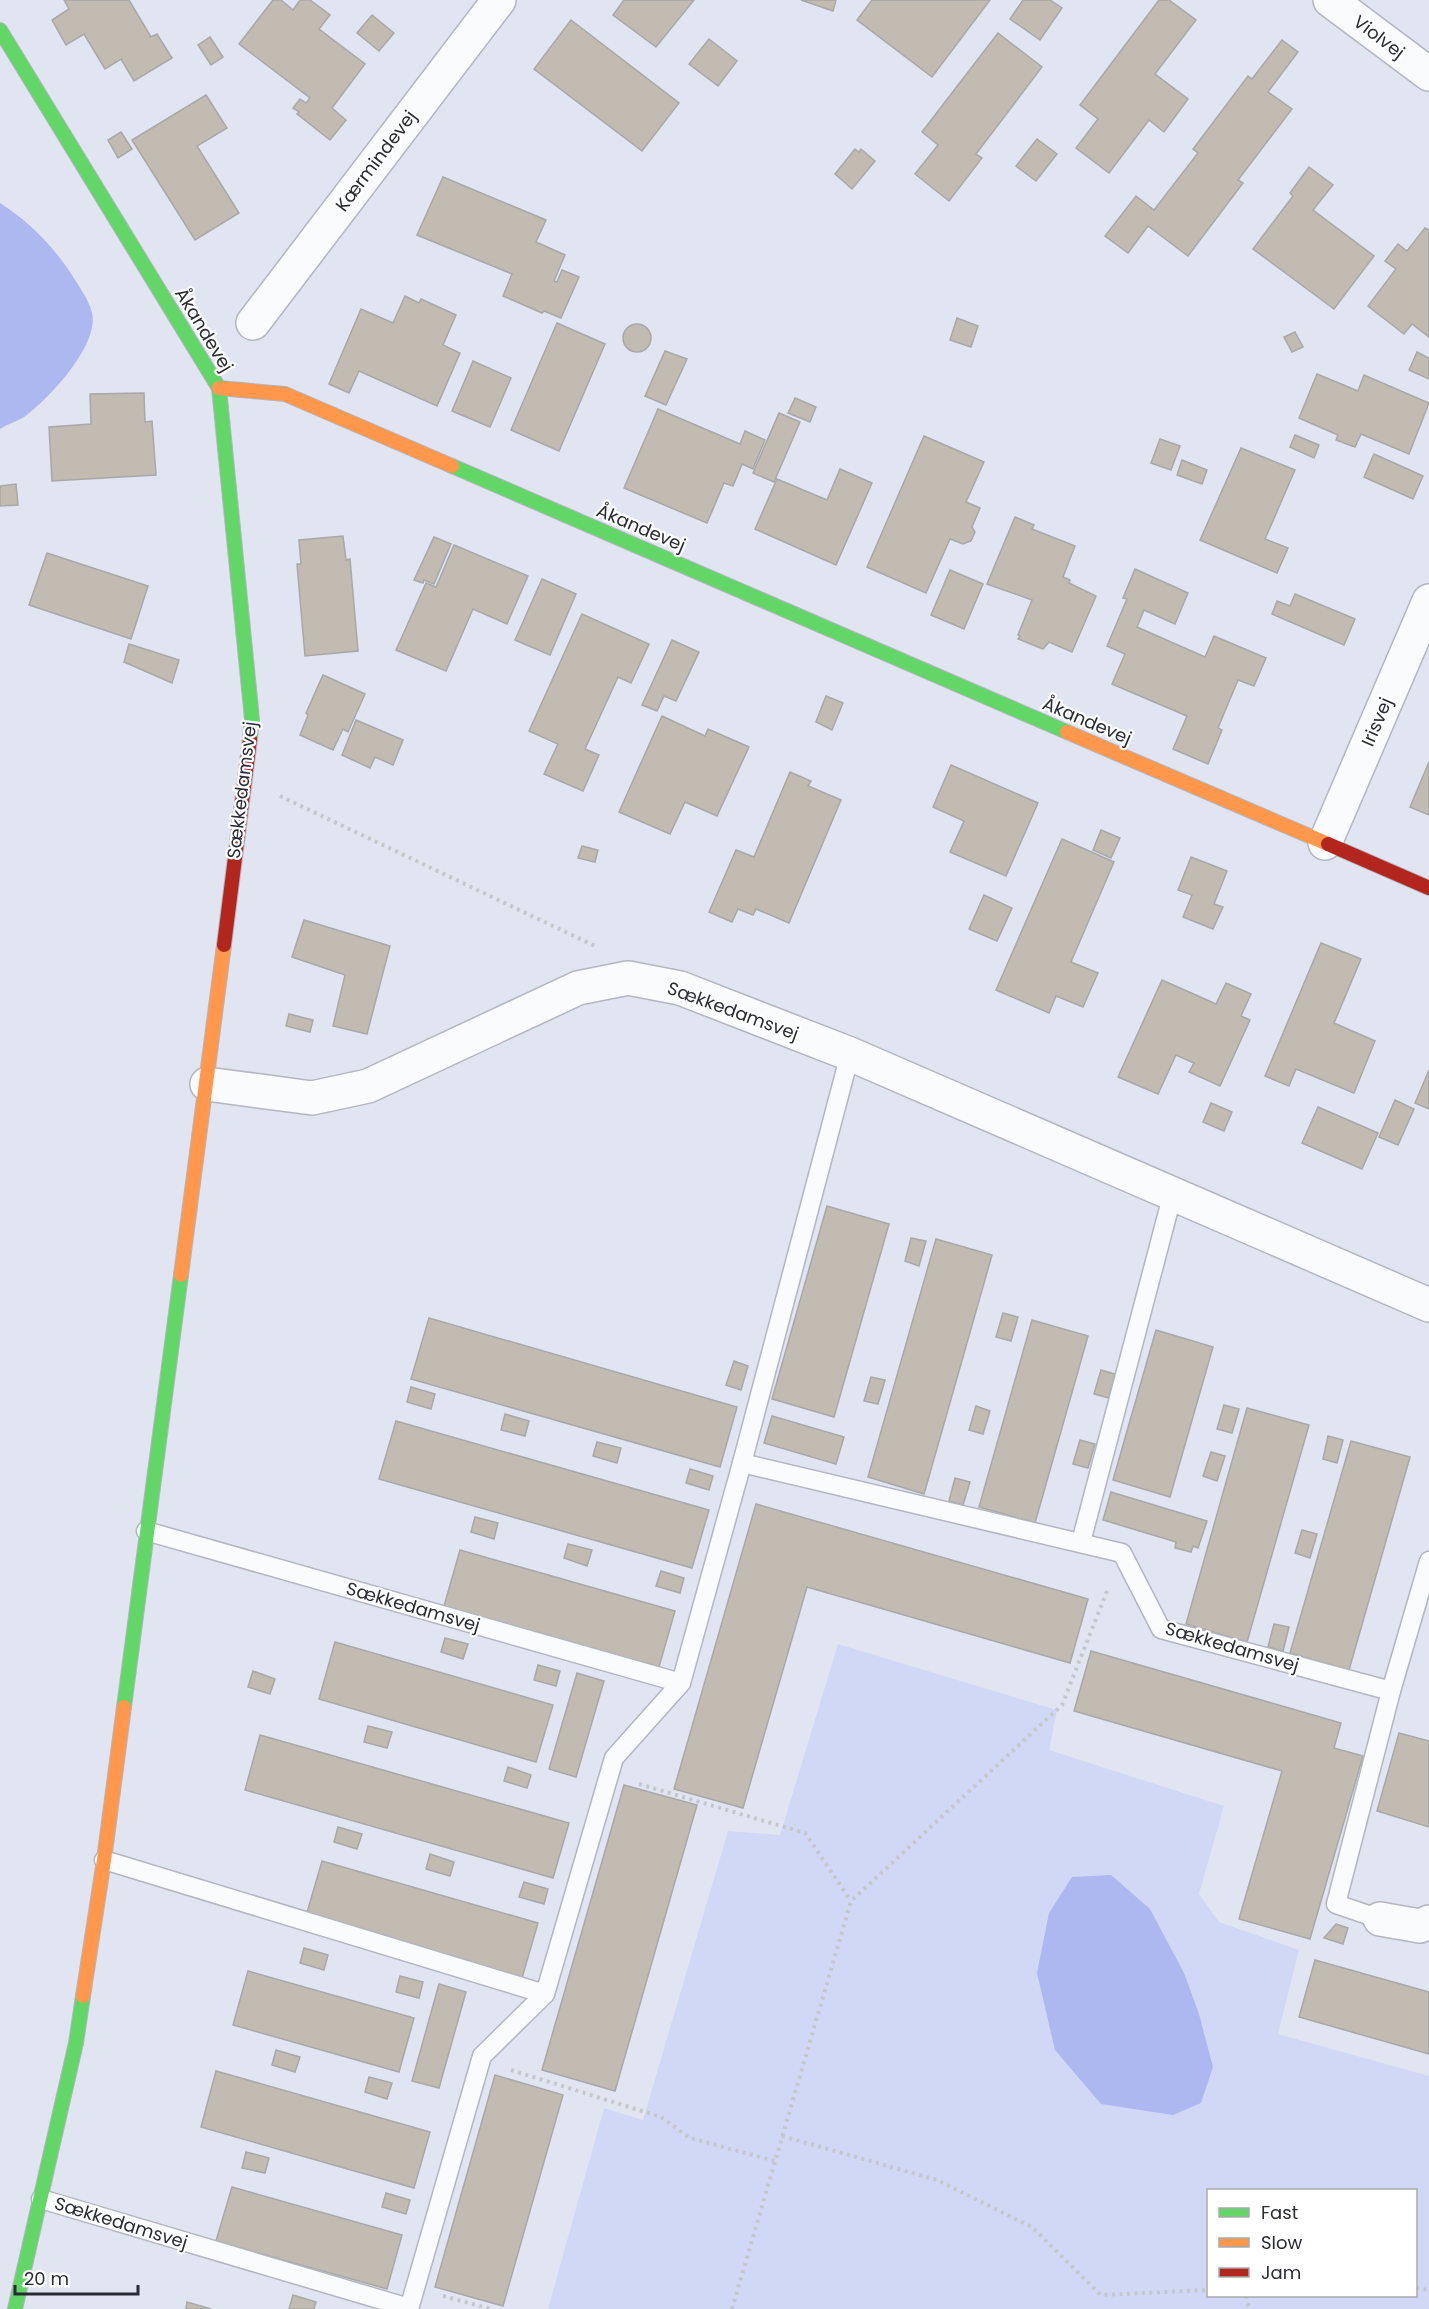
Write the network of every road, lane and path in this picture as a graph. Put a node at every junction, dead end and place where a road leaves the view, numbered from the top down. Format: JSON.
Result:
{"nodes":[{"id":1,"x":498,"y":0,"type":"edge"},
{"id":2,"x":1330,"y":0,"type":"edge"},
{"id":3,"x":0,"y":30,"type":"edge"},
{"id":4,"x":1429,"y":74,"type":"edge"},
{"id":5,"x":253,"y":323,"type":"dead end"},
{"id":6,"x":219,"y":388,"type":"junction"},
{"id":7,"x":1429,"y":601,"type":"edge"},
{"id":8,"x":244,"y":779,"type":"junction"},
{"id":9,"x":1325,"y":843,"type":"junction"},
{"id":10,"x":1429,"y":888,"type":"edge"},
{"id":11,"x":600,"y":948,"type":"dead end"},
{"id":12,"x":850,"y":1054,"type":"junction"},
{"id":13,"x":207,"y":1084,"type":"junction"},
{"id":14,"x":1173,"y":1193,"type":"junction"},
{"id":15,"x":1429,"y":1305,"type":"edge"},
{"id":16,"x":742,"y":1463,"type":"junction"},
{"id":17,"x":146,"y":1531,"type":"junction"},
{"id":18,"x":1081,"y":1542,"type":"junction"},
{"id":19,"x":1122,"y":1552,"type":"junction"},
{"id":20,"x":1429,"y":1561,"type":"edge"},
{"id":21,"x":681,"y":1683,"type":"junction"},
{"id":22,"x":1391,"y":1691,"type":"junction"},
{"id":23,"x":614,"y":1758,"type":"junction"},
{"id":24,"x":104,"y":1860,"type":"junction"},
{"id":25,"x":850,"y":1901,"type":"junction"},
{"id":26,"x":1380,"y":1919,"type":"joint"},
{"id":27,"x":1429,"y":1922,"type":"edge"},
{"id":28,"x":545,"y":1994,"type":"junction"},
{"id":29,"x":482,"y":2056,"type":"junction"},
{"id":30,"x":782,"y":2136,"type":"junction"},
{"id":31,"x":775,"y":2161,"type":"junction"},
{"id":32,"x":40,"y":2199,"type":"junction"},
{"id":33,"x":416,"y":2288,"type":"junction"},
{"id":34,"x":1207,"y":2290,"type":"edge"},
{"id":35,"x":409,"y":2308,"type":"edge"},
{"id":36,"x":15,"y":2309,"type":"edge"},
{"id":37,"x":491,"y":2309,"type":"edge"},
{"id":38,"x":732,"y":2309,"type":"edge"}],
"edges":[{"from":1,"to":5,"type":"street","name":"Kærmindevej"},
{"from":2,"to":4,"type":"street","name":"Violvej"},
{"from":3,"to":6,"type":"street","name":"Åkandevej"},
{"from":6,"to":8,"type":"street","name":"Sækkedamsvej"},
{"from":6,"to":9,"type":"street","name":"Åkandevej"},
{"from":7,"to":9,"type":"street","name":"Irisvej"},
{"from":8,"to":11,"type":"path"},
{"from":8,"to":13,"type":"street","name":"Sækkedamsvej"},
{"from":9,"to":10,"type":"street","name":"Åkandevej"},
{"from":12,"to":13,"type":"street","name":"Sækkedamsvej"},
{"from":12,"to":14,"type":"street","name":"Sækkedamsvej"},
{"from":12,"to":16,"type":"lane","name":"Sækkedamsvej"},
{"from":13,"to":17,"type":"street","name":"Sækkedamsvej"},
{"from":14,"to":15,"type":"street","name":"Sækkedamsvej"},
{"from":14,"to":18,"type":"lane"},
{"from":16,"to":18,"type":"lane"},
{"from":16,"to":21,"type":"lane","name":"Sækkedamsvej"},
{"from":17,"to":21,"type":"lane","name":"Sækkedamsvej"},
{"from":17,"to":24,"type":"street","name":"Sækkedamsvej"},
{"from":18,"to":19,"type":"lane"},
{"from":19,"to":22,"type":"lane","name":"Sækkedamsvej"},
{"from":19,"to":25,"type":"path"},
{"from":20,"to":22,"type":"lane"},
{"from":21,"to":23,"type":"lane","name":"Sækkedamsvej"},
{"from":22,"to":26,"type":"lane"},
{"from":23,"to":25,"type":"path"},
{"from":23,"to":28,"type":"lane","name":"Sækkedamsvej"},
{"from":24,"to":28,"type":"lane"},
{"from":24,"to":32,"type":"street","name":"Sækkedamsvej"},
{"from":25,"to":30,"type":"path"},
{"from":26,"to":27,"type":"street"},
{"from":28,"to":29,"type":"lane","name":"Sækkedamsvej"},
{"from":29,"to":31,"type":"path"},
{"from":29,"to":33,"type":"lane","name":"Sækkedamsvej"},
{"from":30,"to":31,"type":"path"},
{"from":30,"to":34,"type":"path"},
{"from":31,"to":38,"type":"path"},
{"from":32,"to":35,"type":"lane","name":"Sækkedamsvej"},
{"from":32,"to":36,"type":"street","name":"Sækkedamsvej"},
{"from":33,"to":35,"type":"lane","name":"Sækkedamsvej"},
{"from":33,"to":37,"type":"path"}]}
